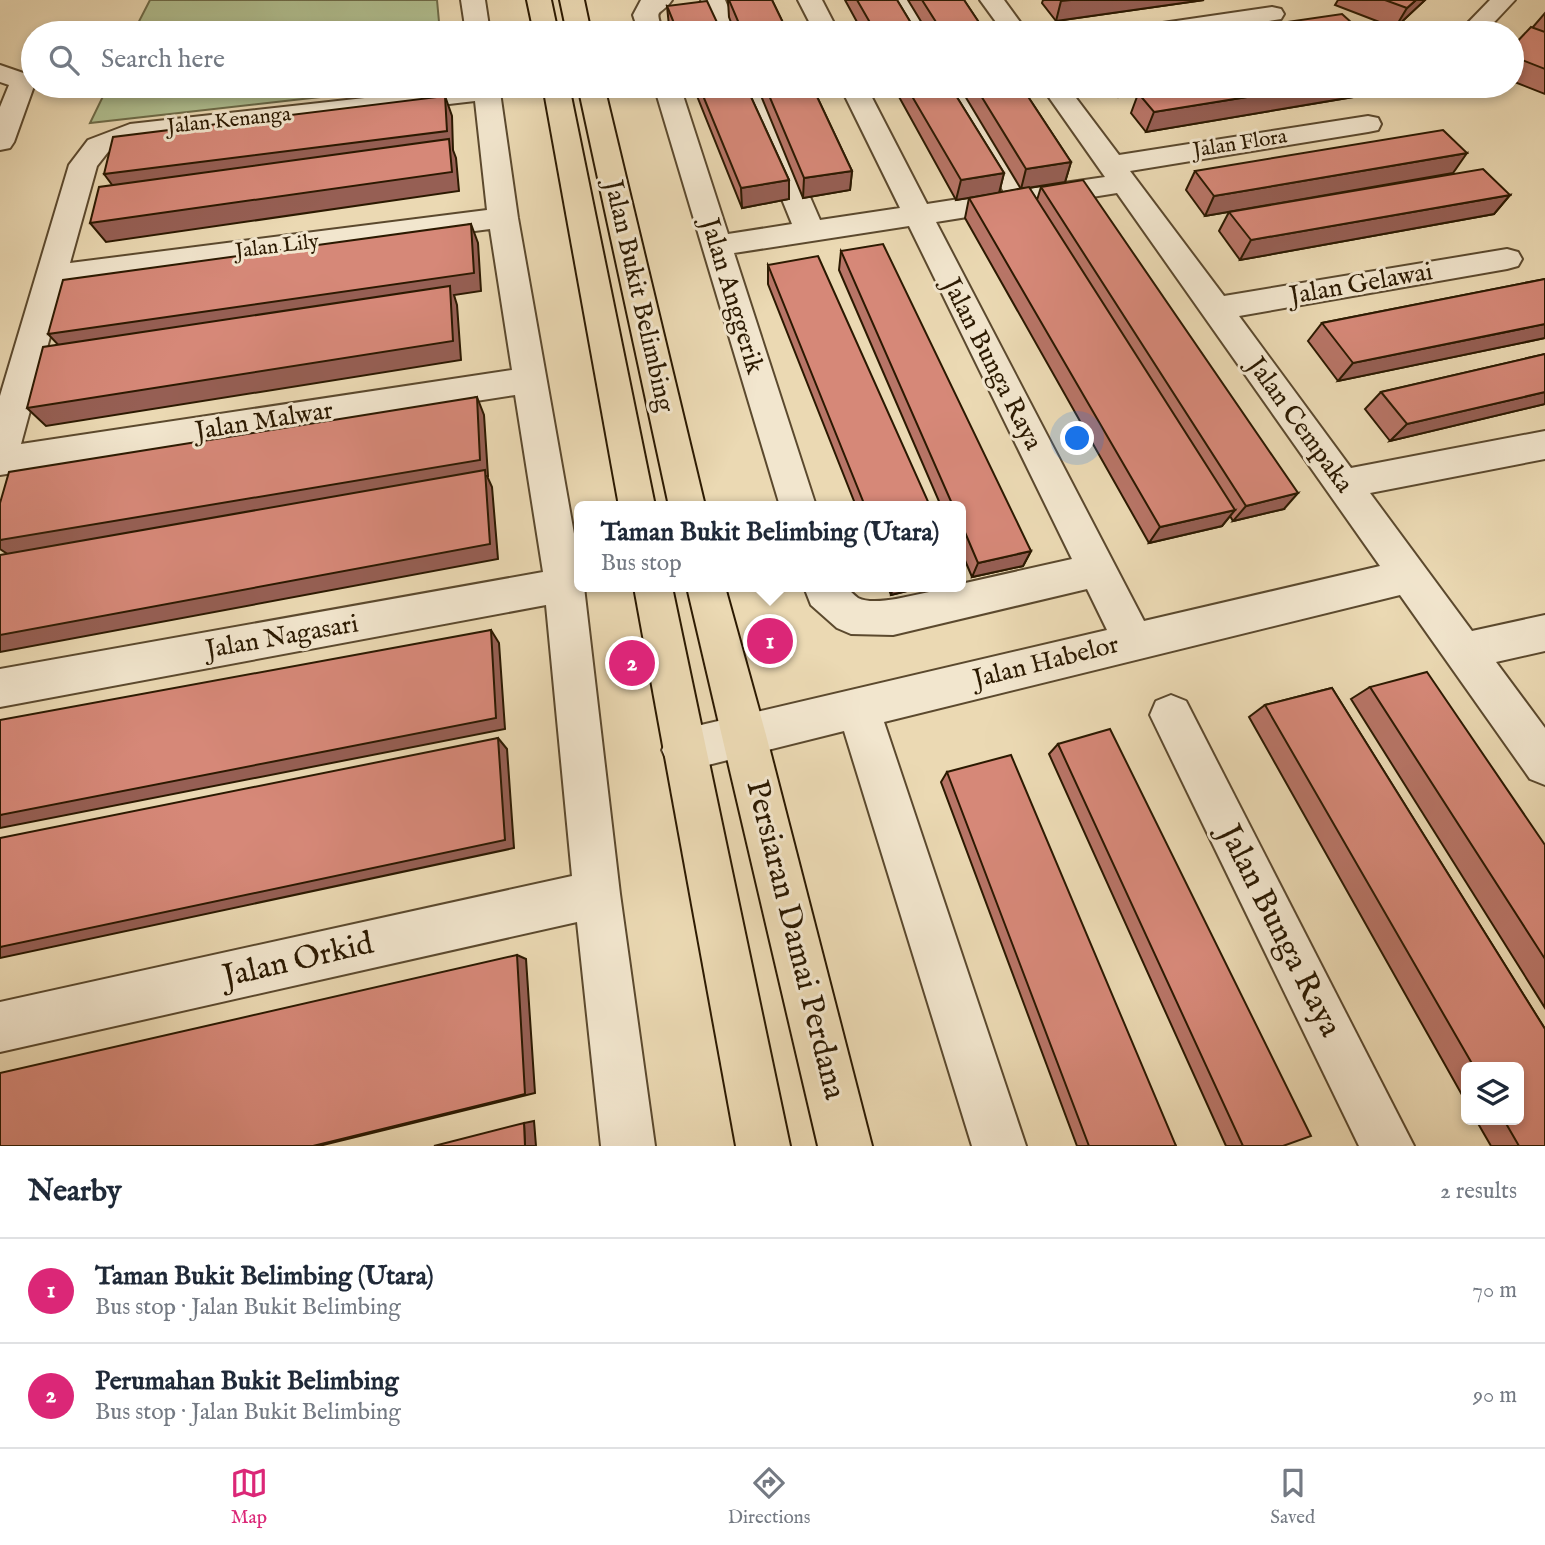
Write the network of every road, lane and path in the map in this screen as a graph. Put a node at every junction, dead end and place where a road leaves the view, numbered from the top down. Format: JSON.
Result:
{"nodes":[{"id":1,"x":473,"y":0,"type":"edge"},
{"id":2,"x":539,"y":0,"type":"edge"},
{"id":3,"x":572,"y":0,"type":"edge"},
{"id":4,"x":713,"y":0,"type":"edge"},
{"id":5,"x":810,"y":0,"type":"edge"},
{"id":6,"x":900,"y":0,"type":"edge"},
{"id":7,"x":992,"y":0,"type":"edge"},
{"id":8,"x":1503,"y":0,"type":"edge"},
{"id":9,"x":654,"y":2,"type":"edge"},
{"id":10,"x":1272,"y":14,"type":"dead end"},
{"id":11,"x":476,"y":21,"type":"edge"},
{"id":12,"x":543,"y":21,"type":"edge"},
{"id":13,"x":576,"y":21,"type":"edge"},
{"id":14,"x":647,"y":21,"type":"edge"},
{"id":15,"x":722,"y":21,"type":"edge"},
{"id":16,"x":821,"y":21,"type":"edge"},
{"id":17,"x":913,"y":21,"type":"edge"},
{"id":18,"x":1007,"y":21,"type":"edge"},
{"id":19,"x":1224,"y":21,"type":"edge"},
{"id":20,"x":1482,"y":21,"type":"edge"},
{"id":21,"x":0,"y":73,"type":"edge"},
{"id":22,"x":21,"y":80,"type":"edge"},
{"id":23,"x":21,"y":86,"type":"edge"},
{"id":24,"x":412,"y":98,"type":"edge"},
{"id":25,"x":488,"y":98,"type":"edge"},
{"id":26,"x":558,"y":98,"type":"edge"},
{"id":27,"x":594,"y":98,"type":"edge"},
{"id":28,"x":671,"y":98,"type":"edge"},
{"id":29,"x":754,"y":98,"type":"edge"},
{"id":30,"x":859,"y":98,"type":"edge"},
{"id":31,"x":959,"y":98,"type":"edge"},
{"id":32,"x":1063,"y":98,"type":"edge"},
{"id":33,"x":1368,"y":124,"type":"dead end"},
{"id":34,"x":0,"y":142,"type":"edge"},
{"id":35,"x":1118,"y":174,"type":"junction"},
{"id":36,"x":1021,"y":199,"type":"junction"},
{"id":37,"x":918,"y":215,"type":"junction"},
{"id":38,"x":503,"y":218,"type":"junction"},
{"id":39,"x":810,"y":232,"type":"junction"},
{"id":40,"x":716,"y":246,"type":"junction"},
{"id":41,"x":1507,"y":259,"type":"dead end"},
{"id":42,"x":51,"y":276,"type":"junction"},
{"id":43,"x":1216,"y":309,"type":"junction"},
{"id":44,"x":529,"y":380,"type":"junction"},
{"id":45,"x":1545,"y":445,"type":"edge"},
{"id":46,"x":0,"y":459,"type":"edge"},
{"id":47,"x":1343,"y":484,"type":"junction"},
{"id":48,"x":636,"y":501,"type":"edge"},
{"id":49,"x":686,"y":501,"type":"edge"},
{"id":50,"x":796,"y":501,"type":"edge"},
{"id":51,"x":1096,"y":570,"type":"junction"},
{"id":52,"x":1409,"y":576,"type":"junction"},
{"id":53,"x":564,"y":585,"type":"junction"},
{"id":54,"x":654,"y":592,"type":"edge"},
{"id":55,"x":707,"y":592,"type":"edge"},
{"id":56,"x":825,"y":592,"type":"edge"},
{"id":57,"x":1545,"y":634,"type":"edge"},
{"id":58,"x":1133,"y":641,"type":"junction"},
{"id":59,"x":1463,"y":651,"type":"junction"},
{"id":60,"x":0,"y":688,"type":"edge"},
{"id":61,"x":858,"y":708,"type":"junction"},
{"id":62,"x":1171,"y":715,"type":"dead end"},
{"id":63,"x":745,"y":735,"type":"junction"},
{"id":64,"x":684,"y":750,"type":"junction"},
{"id":65,"x":1545,"y":764,"type":"edge"},
{"id":66,"x":597,"y":894,"type":"junction"},
{"id":67,"x":0,"y":1027,"type":"edge"},
{"id":68,"x":628,"y":1146,"type":"edge"},
{"id":69,"x":763,"y":1146,"type":"edge"},
{"id":70,"x":845,"y":1146,"type":"edge"},
{"id":71,"x":999,"y":1146,"type":"edge"},
{"id":72,"x":1387,"y":1146,"type":"edge"}],
"edges":[{"from":1,"to":11,"type":"street"},
{"from":2,"to":12,"type":"main road"},
{"from":3,"to":13,"type":"main road"},
{"from":4,"to":15,"type":"street"},
{"from":5,"to":16,"type":"street"},
{"from":6,"to":17,"type":"street"},
{"from":7,"to":18,"type":"street"},
{"from":8,"to":20,"type":"street"},
{"from":9,"to":14,"type":"street"},
{"from":10,"to":19,"type":"street"},
{"from":21,"to":22,"type":"street"},
{"from":23,"to":34,"type":"street"},
{"from":24,"to":42,"type":"street","name":"Jalan Kenanga"},
{"from":25,"to":38,"type":"street"},
{"from":26,"to":48,"type":"main road","name":"Jalan Bukit Belimbing"},
{"from":27,"to":49,"type":"main road","name":"Jalan Bukit Belimbing"},
{"from":28,"to":40,"type":"street","name":"Jalan Anggerik"},
{"from":29,"to":39,"type":"street"},
{"from":30,"to":37,"type":"street","name":"Jalan Bunga Raya"},
{"from":31,"to":36,"type":"street"},
{"from":32,"to":35,"type":"street","name":"Jalan Cempaka"},
{"from":33,"to":35,"type":"street","name":"Jalan Flora"},
{"from":35,"to":36,"type":"street","name":"Jalan Flora"},
{"from":35,"to":43,"type":"street","name":"Jalan Cempaka"},
{"from":36,"to":37,"type":"street","name":"Jalan Flora"},
{"from":37,"to":39,"type":"street","name":"Jalan Flora"},
{"from":37,"to":51,"type":"street","name":"Jalan Bunga Raya"},
{"from":38,"to":42,"type":"street","name":"Jalan Lily"},
{"from":38,"to":44,"type":"street"},
{"from":39,"to":40,"type":"street","name":"Jalan Flora"},
{"from":40,"to":50,"type":"street","name":"Jalan Anggerik"},
{"from":41,"to":43,"type":"street","name":"Jalan Gelawai"},
{"from":42,"to":46,"type":"street"},
{"from":43,"to":47,"type":"street","name":"Jalan Cempaka"},
{"from":44,"to":46,"type":"street","name":"Jalan Malwar"},
{"from":44,"to":53,"type":"street"},
{"from":45,"to":47,"type":"street"},
{"from":47,"to":52,"type":"street","name":"Jalan Cempaka"},
{"from":51,"to":56,"type":"street"},
{"from":51,"to":58,"type":"street","name":"Jalan Bunga Raya"},
{"from":52,"to":58,"type":"street","name":"Jalan Habelor"},
{"from":52,"to":59,"type":"street","name":"Jalan Cempaka"},
{"from":53,"to":60,"type":"street","name":"Jalan Nagasari"},
{"from":53,"to":66,"type":"street"},
{"from":54,"to":64,"type":"main road"},
{"from":55,"to":63,"type":"main road"},
{"from":57,"to":59,"type":"street"},
{"from":58,"to":61,"type":"street","name":"Jalan Habelor"},
{"from":59,"to":65,"type":"street","name":"Jalan Cempaka"},
{"from":61,"to":63,"type":"street","name":"Jalan Habelor"},
{"from":61,"to":71,"type":"street"},
{"from":62,"to":72,"type":"street","name":"Jalan Bunga Raya"},
{"from":63,"to":64,"type":"street","name":"Jalan Habelor"},
{"from":63,"to":70,"type":"main road","name":"Persiaran Damai Perdana"},
{"from":64,"to":69,"type":"main road"},
{"from":66,"to":67,"type":"street","name":"Jalan Orkid"},
{"from":66,"to":68,"type":"street"}]}
